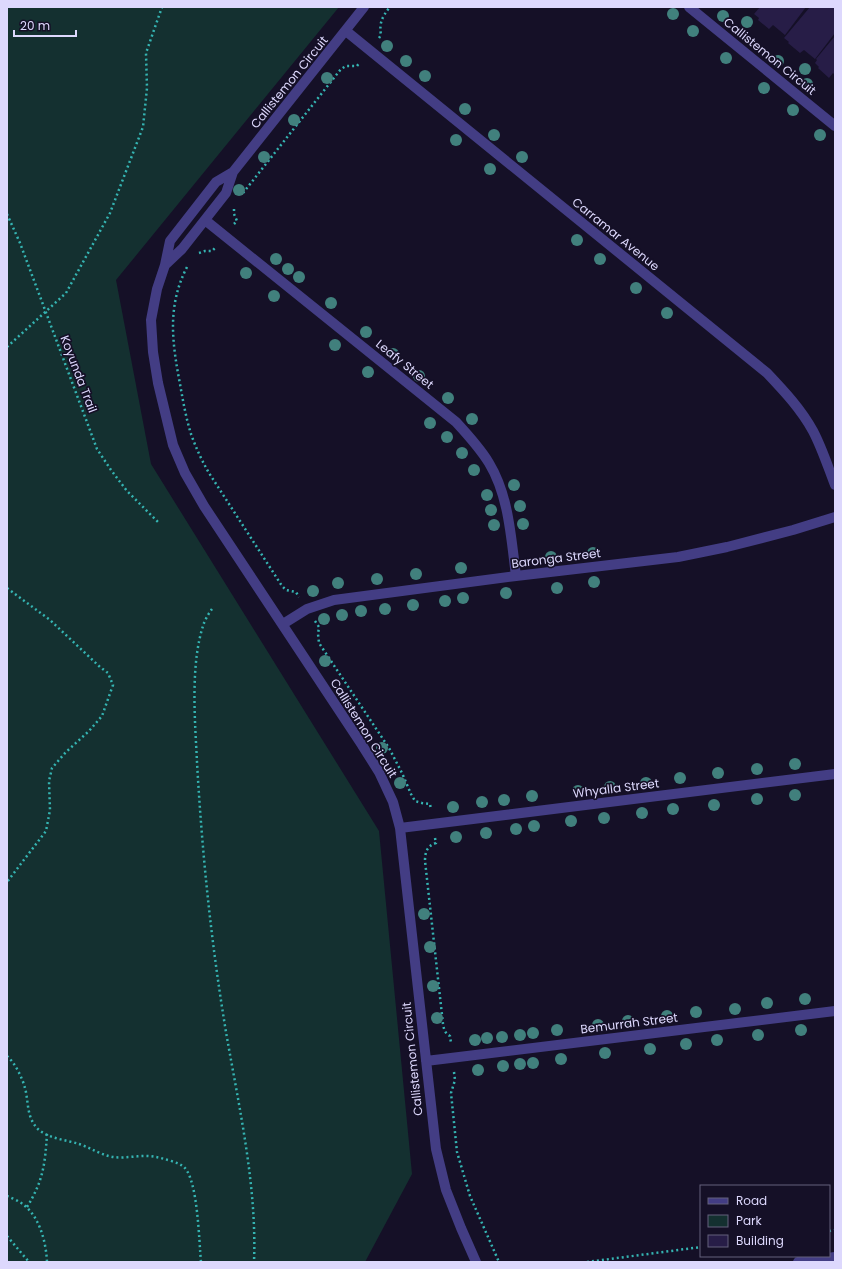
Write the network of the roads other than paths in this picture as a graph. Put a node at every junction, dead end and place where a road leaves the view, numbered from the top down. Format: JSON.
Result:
{"nodes":[{"id":1,"x":364,"y":7,"type":"edge"},
{"id":2,"x":688,"y":7,"type":"edge"},
{"id":3,"x":346,"y":31,"type":"junction"},
{"id":4,"x":835,"y":126,"type":"edge"},
{"id":5,"x":233,"y":172,"type":"junction"},
{"id":6,"x":205,"y":220,"type":"junction"},
{"id":7,"x":165,"y":265,"type":"junction"},
{"id":8,"x":835,"y":485,"type":"edge"},
{"id":9,"x":835,"y":517,"type":"edge"},
{"id":10,"x":516,"y":576,"type":"junction"},
{"id":11,"x":283,"y":624,"type":"junction"},
{"id":12,"x":835,"y":774,"type":"edge"},
{"id":13,"x":400,"y":828,"type":"junction"},
{"id":14,"x":835,"y":1011,"type":"edge"},
{"id":15,"x":426,"y":1061,"type":"junction"},
{"id":16,"x":835,"y":1257,"type":"edge"},
{"id":17,"x":476,"y":1262,"type":"edge"},
{"id":18,"x":798,"y":1262,"type":"edge"}],
"edges":[{"from":1,"to":3,"type":"street","name":"Callistemon Circuit"},
{"from":2,"to":4,"type":"street","name":"Callistemon Circuit"},
{"from":3,"to":5,"type":"street","name":"Callistemon Circuit"},
{"from":3,"to":8,"type":"street","name":"Carramar Avenue"},
{"from":5,"to":6,"type":"street","name":"Callistemon Circuit"},
{"from":5,"to":7,"type":"street","name":"Callistemon Circuit"},
{"from":6,"to":7,"type":"street","name":"Callistemon Circuit"},
{"from":6,"to":10,"type":"street","name":"Leafy Street"},
{"from":7,"to":11,"type":"street","name":"Callistemon Circuit"},
{"from":9,"to":10,"type":"street","name":"Baronga Street"},
{"from":10,"to":11,"type":"street","name":"Baronga Street"},
{"from":11,"to":13,"type":"street","name":"Callistemon Circuit"},
{"from":12,"to":13,"type":"street","name":"Whyalla Street"},
{"from":13,"to":15,"type":"street","name":"Callistemon Circuit"},
{"from":14,"to":15,"type":"street","name":"Bemurrah Street"},
{"from":15,"to":17,"type":"street","name":"Callistemon Circuit"},
{"from":16,"to":18,"type":"street"}]}
